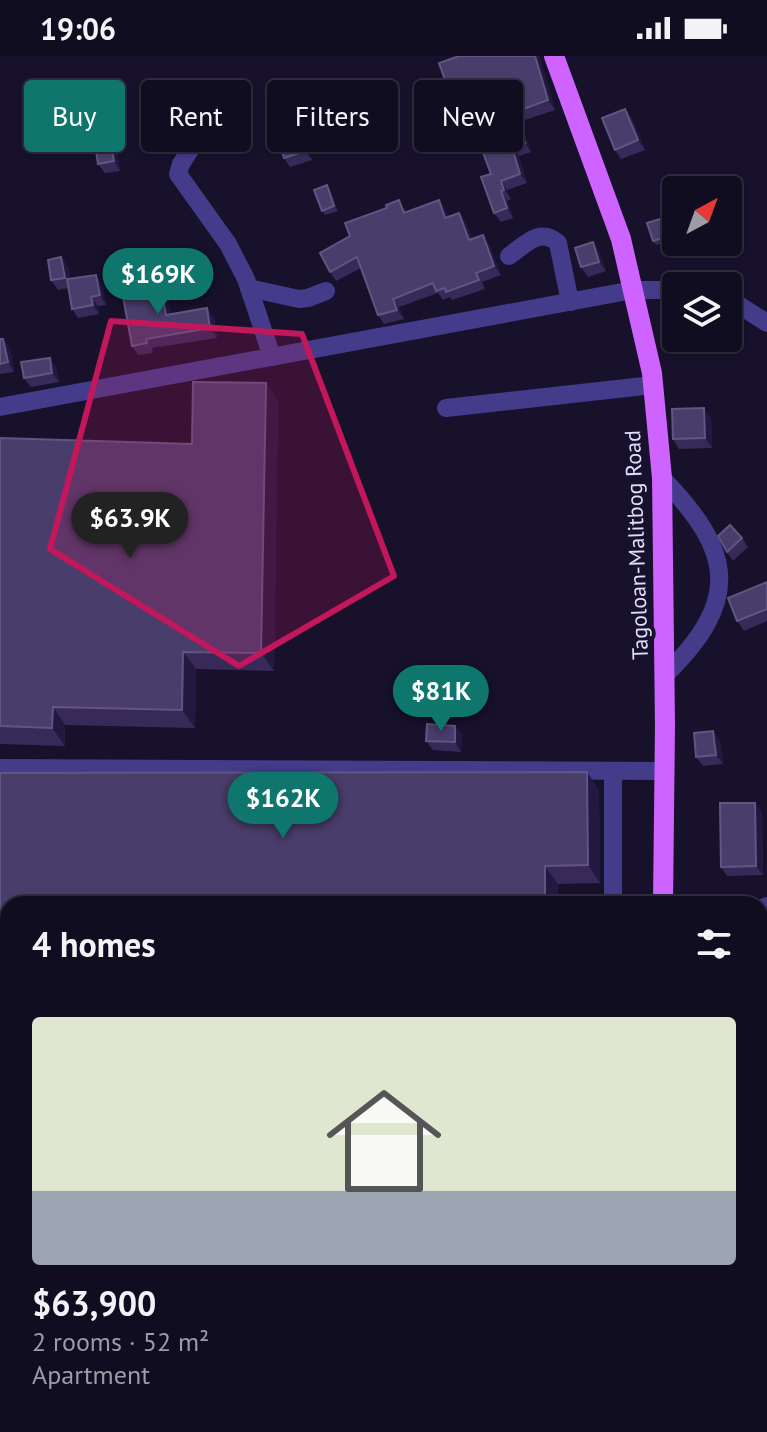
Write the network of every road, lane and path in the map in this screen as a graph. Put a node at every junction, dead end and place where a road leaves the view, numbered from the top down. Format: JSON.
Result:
{"nodes":[{"id":1,"x":554,"y":56,"type":"edge"},
{"id":2,"x":189,"y":152,"type":"edge"},
{"id":3,"x":509,"y":256,"type":"dead end"},
{"id":4,"x":249,"y":288,"type":"junction"},
{"id":5,"x":633,"y":290,"type":"junction"},
{"id":6,"x":662,"y":290,"type":"edge"},
{"id":7,"x":326,"y":291,"type":"dead end"},
{"id":8,"x":570,"y":302,"type":"junction"},
{"id":9,"x":742,"y":307,"type":"edge"},
{"id":10,"x":767,"y":323,"type":"edge"},
{"id":11,"x":272,"y":357,"type":"junction"},
{"id":12,"x":653,"y":385,"type":"junction"},
{"id":13,"x":0,"y":407,"type":"edge"},
{"id":14,"x":446,"y":408,"type":"dead end"},
{"id":15,"x":662,"y":478,"type":"junction"},
{"id":16,"x":664,"y":676,"type":"junction"},
{"id":17,"x":0,"y":768,"type":"edge"},
{"id":18,"x":613,"y":771,"type":"junction"},
{"id":19,"x":664,"y":771,"type":"junction"},
{"id":20,"x":613,"y":896,"type":"edge"},
{"id":21,"x":663,"y":896,"type":"edge"}],
"edges":[{"from":1,"to":5,"type":"main road","name":"Tagoloan-Malitbog Road"},
{"from":2,"to":4,"type":"street"},
{"from":3,"to":8,"type":"street"},
{"from":4,"to":7,"type":"street"},
{"from":4,"to":11,"type":"street"},
{"from":5,"to":6,"type":"street"},
{"from":5,"to":8,"type":"street"},
{"from":5,"to":12,"type":"main road","name":"Tagoloan-Malitbog Road"},
{"from":8,"to":11,"type":"street"},
{"from":9,"to":10,"type":"street"},
{"from":11,"to":13,"type":"street"},
{"from":12,"to":14,"type":"street"},
{"from":12,"to":15,"type":"main road","name":"Tagoloan-Malitbog Road"},
{"from":15,"to":16,"type":"main road","name":"Tagoloan-Malitbog Road"},
{"from":15,"to":16,"type":"street"},
{"from":16,"to":19,"type":"main road","name":"Tagoloan-Malitbog Road"},
{"from":17,"to":18,"type":"street"},
{"from":18,"to":19,"type":"street"},
{"from":18,"to":20,"type":"street"},
{"from":19,"to":21,"type":"main road","name":"Tagoloan-Malitbog Road"}]}
